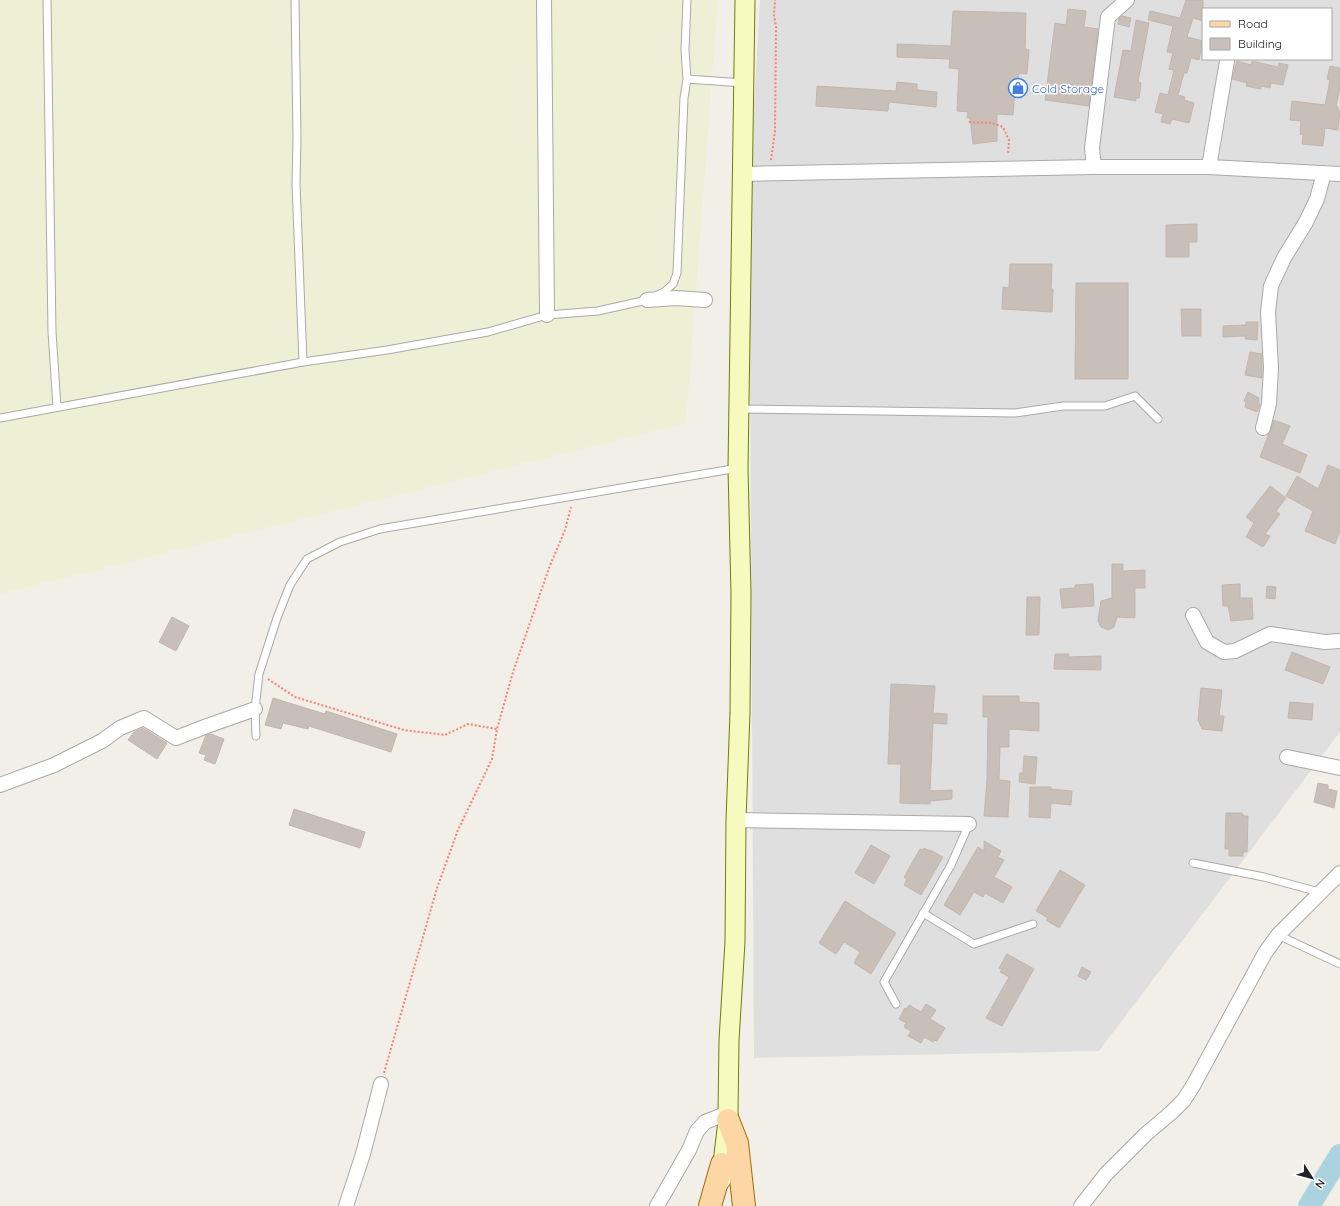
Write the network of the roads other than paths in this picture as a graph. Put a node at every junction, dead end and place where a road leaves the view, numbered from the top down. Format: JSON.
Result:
{"nodes":[{"id":1,"x":47,"y":0,"type":"edge"},
{"id":2,"x":296,"y":0,"type":"edge"},
{"id":3,"x":544,"y":0,"type":"edge"},
{"id":4,"x":687,"y":0,"type":"edge"},
{"id":5,"x":745,"y":0,"type":"edge"},
{"id":6,"x":1127,"y":0,"type":"edge"},
{"id":7,"x":1227,"y":61,"type":"dead end"},
{"id":8,"x":687,"y":79,"type":"junction"},
{"id":9,"x":745,"y":83,"type":"junction"},
{"id":10,"x":1094,"y":167,"type":"junction"},
{"id":11,"x":1209,"y":167,"type":"junction"},
{"id":12,"x":1324,"y":173,"type":"junction"},
{"id":13,"x":742,"y":174,"type":"junction"},
{"id":14,"x":1340,"y":174,"type":"edge"},
{"id":15,"x":647,"y":300,"type":"junction"},
{"id":16,"x":705,"y":300,"type":"dead end"},
{"id":17,"x":547,"y":315,"type":"junction"},
{"id":18,"x":302,"y":362,"type":"junction"},
{"id":19,"x":57,"y":407,"type":"junction"},
{"id":20,"x":739,"y":409,"type":"junction"},
{"id":21,"x":0,"y":418,"type":"edge"},
{"id":22,"x":1158,"y":419,"type":"dead end"},
{"id":23,"x":1263,"y":428,"type":"dead end"},
{"id":24,"x":738,"y":468,"type":"junction"},
{"id":25,"x":1192,"y":615,"type":"dead end"},
{"id":26,"x":1340,"y":641,"type":"edge"},
{"id":27,"x":255,"y":709,"type":"junction"},
{"id":28,"x":256,"y":736,"type":"dead end"},
{"id":29,"x":1287,"y":757,"type":"dead end"},
{"id":30,"x":1340,"y":768,"type":"edge"},
{"id":31,"x":0,"y":785,"type":"edge"},
{"id":32,"x":736,"y":820,"type":"junction"},
{"id":33,"x":969,"y":824,"type":"joint"},
{"id":34,"x":1193,"y":863,"type":"dead end"},
{"id":35,"x":1340,"y":873,"type":"edge"},
{"id":36,"x":1319,"y":892,"type":"junction"},
{"id":37,"x":923,"y":913,"type":"junction"},
{"id":38,"x":1033,"y":924,"type":"dead end"},
{"id":39,"x":1278,"y":935,"type":"junction"},
{"id":40,"x":1340,"y":964,"type":"edge"},
{"id":41,"x":896,"y":1004,"type":"dead end"},
{"id":42,"x":381,"y":1084,"type":"road end"},
{"id":43,"x":728,"y":1116,"type":"junction"},
{"id":44,"x":722,"y":1164,"type":"junction"},
{"id":45,"x":346,"y":1206,"type":"edge"},
{"id":46,"x":658,"y":1206,"type":"edge"},
{"id":47,"x":710,"y":1206,"type":"edge"},
{"id":48,"x":719,"y":1206,"type":"edge"},
{"id":49,"x":733,"y":1206,"type":"edge"},
{"id":50,"x":744,"y":1206,"type":"edge"},
{"id":51,"x":1081,"y":1206,"type":"edge"}],
"edges":[{"from":1,"to":19,"type":"lane"},
{"from":2,"to":18,"type":"lane"},
{"from":3,"to":17,"type":"street"},
{"from":4,"to":8,"type":"lane"},
{"from":5,"to":9,"type":"main road"},
{"from":6,"to":10,"type":"street"},
{"from":7,"to":11,"type":"street"},
{"from":8,"to":9,"type":"lane"},
{"from":8,"to":15,"type":"lane"},
{"from":9,"to":13,"type":"main road"},
{"from":10,"to":11,"type":"street"},
{"from":10,"to":13,"type":"street"},
{"from":11,"to":12,"type":"street"},
{"from":12,"to":14,"type":"street"},
{"from":12,"to":23,"type":"street"},
{"from":13,"to":20,"type":"main road"},
{"from":15,"to":16,"type":"street"},
{"from":15,"to":17,"type":"lane"},
{"from":17,"to":18,"type":"lane"},
{"from":18,"to":19,"type":"lane"},
{"from":19,"to":21,"type":"lane"},
{"from":20,"to":22,"type":"lane"},
{"from":20,"to":24,"type":"main road"},
{"from":24,"to":27,"type":"lane"},
{"from":24,"to":32,"type":"main road"},
{"from":25,"to":26,"type":"street"},
{"from":27,"to":28,"type":"lane"},
{"from":27,"to":31,"type":"street"},
{"from":29,"to":30,"type":"street"},
{"from":32,"to":33,"type":"street"},
{"from":32,"to":43,"type":"main road"},
{"from":33,"to":37,"type":"lane"},
{"from":34,"to":36,"type":"lane"},
{"from":35,"to":36,"type":"street"},
{"from":36,"to":39,"type":"street"},
{"from":37,"to":38,"type":"lane"},
{"from":37,"to":41,"type":"lane"},
{"from":39,"to":40,"type":"lane"},
{"from":39,"to":51,"type":"street"},
{"from":42,"to":45,"type":"street"},
{"from":43,"to":44,"type":"main road"},
{"from":43,"to":46,"type":"street"},
{"from":43,"to":49,"type":"main road"},
{"from":43,"to":50,"type":"main road"},
{"from":44,"to":47,"type":"main road"},
{"from":44,"to":48,"type":"main road"}]}
